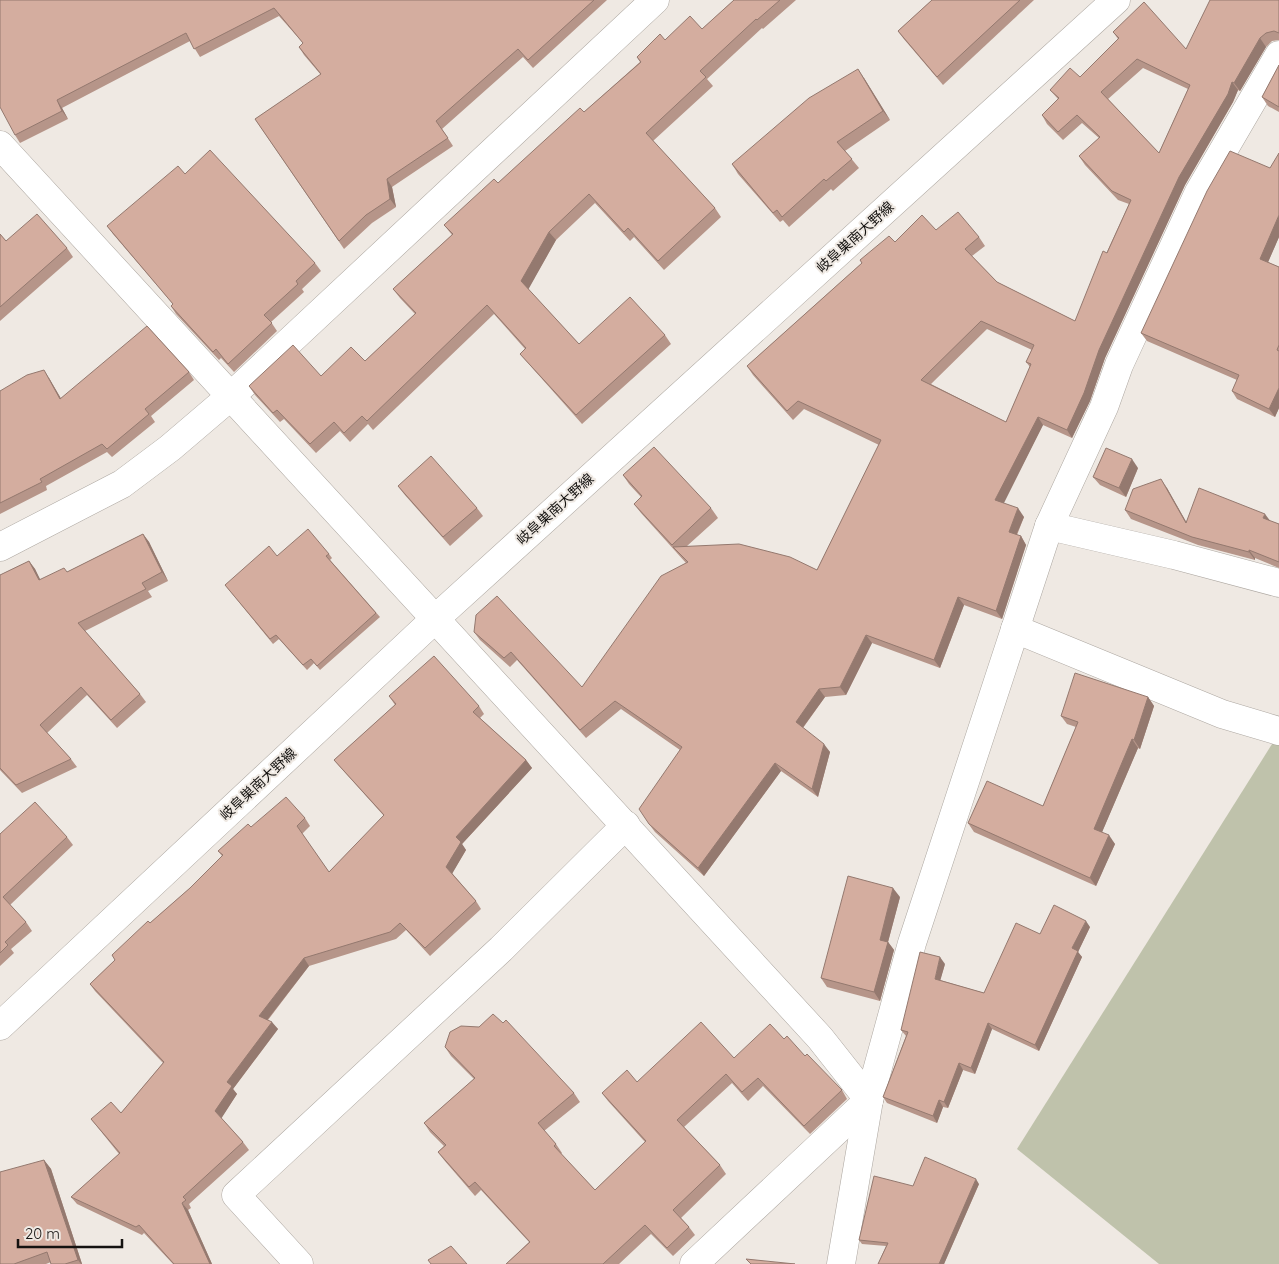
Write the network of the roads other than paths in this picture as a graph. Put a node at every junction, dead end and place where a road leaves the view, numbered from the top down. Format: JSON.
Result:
{"nodes":[{"id":1,"x":655,"y":0,"type":"edge"},
{"id":2,"x":1116,"y":0,"type":"edge"},
{"id":3,"x":1279,"y":55,"type":"edge"},
{"id":4,"x":0,"y":145,"type":"edge"},
{"id":5,"x":231,"y":396,"type":"junction"},
{"id":6,"x":1049,"y":526,"type":"junction"},
{"id":7,"x":0,"y":547,"type":"edge"},
{"id":8,"x":1279,"y":583,"type":"edge"},
{"id":9,"x":435,"y":619,"type":"junction"},
{"id":10,"x":1016,"y":629,"type":"junction"},
{"id":11,"x":1279,"y":731,"type":"edge"},
{"id":12,"x":626,"y":825,"type":"junction"},
{"id":13,"x":0,"y":1026,"type":"edge"},
{"id":14,"x":869,"y":1100,"type":"junction"},
{"id":15,"x":299,"y":1264,"type":"edge"},
{"id":16,"x":694,"y":1264,"type":"edge"},
{"id":17,"x":841,"y":1264,"type":"edge"}],
"edges":[{"from":1,"to":5,"type":"street"},
{"from":2,"to":9,"type":"street","name":"岐阜巣南大野線"},
{"from":3,"to":6,"type":"street"},
{"from":4,"to":5,"type":"street"},
{"from":5,"to":7,"type":"street"},
{"from":5,"to":9,"type":"street"},
{"from":6,"to":8,"type":"street"},
{"from":6,"to":10,"type":"street"},
{"from":9,"to":12,"type":"street"},
{"from":9,"to":13,"type":"street","name":"岐阜巣南大野線"},
{"from":10,"to":11,"type":"street"},
{"from":10,"to":14,"type":"street"},
{"from":12,"to":14,"type":"street"},
{"from":12,"to":15,"type":"street"},
{"from":14,"to":16,"type":"street"},
{"from":14,"to":17,"type":"street"}]}
